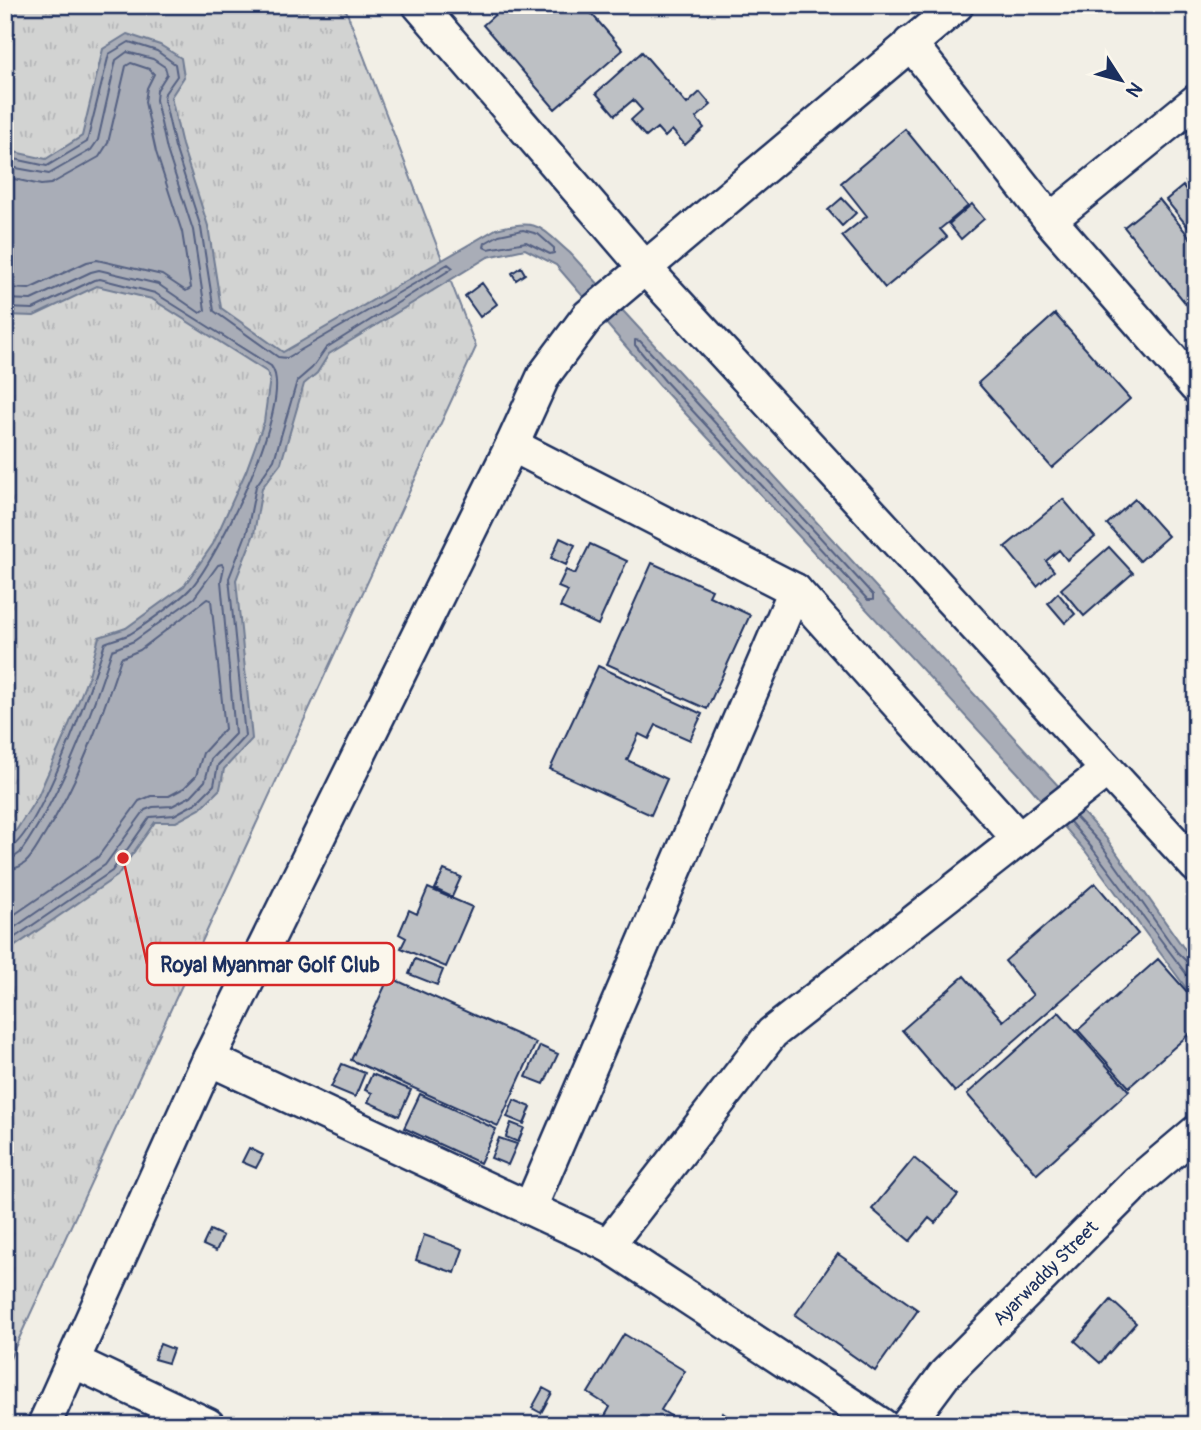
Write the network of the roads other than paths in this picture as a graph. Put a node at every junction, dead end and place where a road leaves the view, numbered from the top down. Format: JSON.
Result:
{"nodes":[{"id":1,"x":419,"y":5,"type":"edge"},
{"id":2,"x":957,"y":5,"type":"edge"},
{"id":3,"x":910,"y":43,"type":"junction"},
{"id":4,"x":1196,"y":101,"type":"edge"},
{"id":5,"x":1050,"y":220,"type":"junction"},
{"id":6,"x":646,"y":269,"type":"junction"},
{"id":7,"x":1196,"y":387,"type":"edge"},
{"id":8,"x":512,"y":445,"type":"junction"},
{"id":9,"x":796,"y":590,"type":"junction"},
{"id":10,"x":1107,"y":770,"type":"junction"},
{"id":11,"x":1019,"y":839,"type":"junction"},
{"id":12,"x":1196,"y":866,"type":"edge"},
{"id":13,"x":209,"y":1059,"type":"junction"},
{"id":14,"x":1196,"y":1132,"type":"edge"},
{"id":15,"x":530,"y":1208,"type":"junction"},
{"id":16,"x":608,"y":1245,"type":"junction"},
{"id":17,"x":73,"y":1361,"type":"junction"},
{"id":18,"x":44,"y":1425,"type":"edge"},
{"id":19,"x":208,"y":1425,"type":"edge"},
{"id":20,"x":882,"y":1425,"type":"edge"},
{"id":21,"x":907,"y":1425,"type":"edge"}],
"edges":[{"from":1,"to":6,"type":"street"},
{"from":2,"to":3,"type":"street"},
{"from":3,"to":5,"type":"street"},
{"from":3,"to":6,"type":"street"},
{"from":4,"to":5,"type":"street"},
{"from":5,"to":7,"type":"street"},
{"from":6,"to":8,"type":"street"},
{"from":6,"to":10,"type":"street"},
{"from":8,"to":9,"type":"street"},
{"from":8,"to":13,"type":"street"},
{"from":9,"to":11,"type":"street"},
{"from":9,"to":15,"type":"street"},
{"from":10,"to":11,"type":"street"},
{"from":10,"to":12,"type":"street"},
{"from":11,"to":16,"type":"street"},
{"from":13,"to":15,"type":"street"},
{"from":13,"to":17,"type":"street"},
{"from":14,"to":21,"type":"street","name":"Ayarwaddy Street"},
{"from":15,"to":16,"type":"street"},
{"from":16,"to":20,"type":"street"},
{"from":17,"to":18,"type":"street"},
{"from":17,"to":19,"type":"street"}]}
